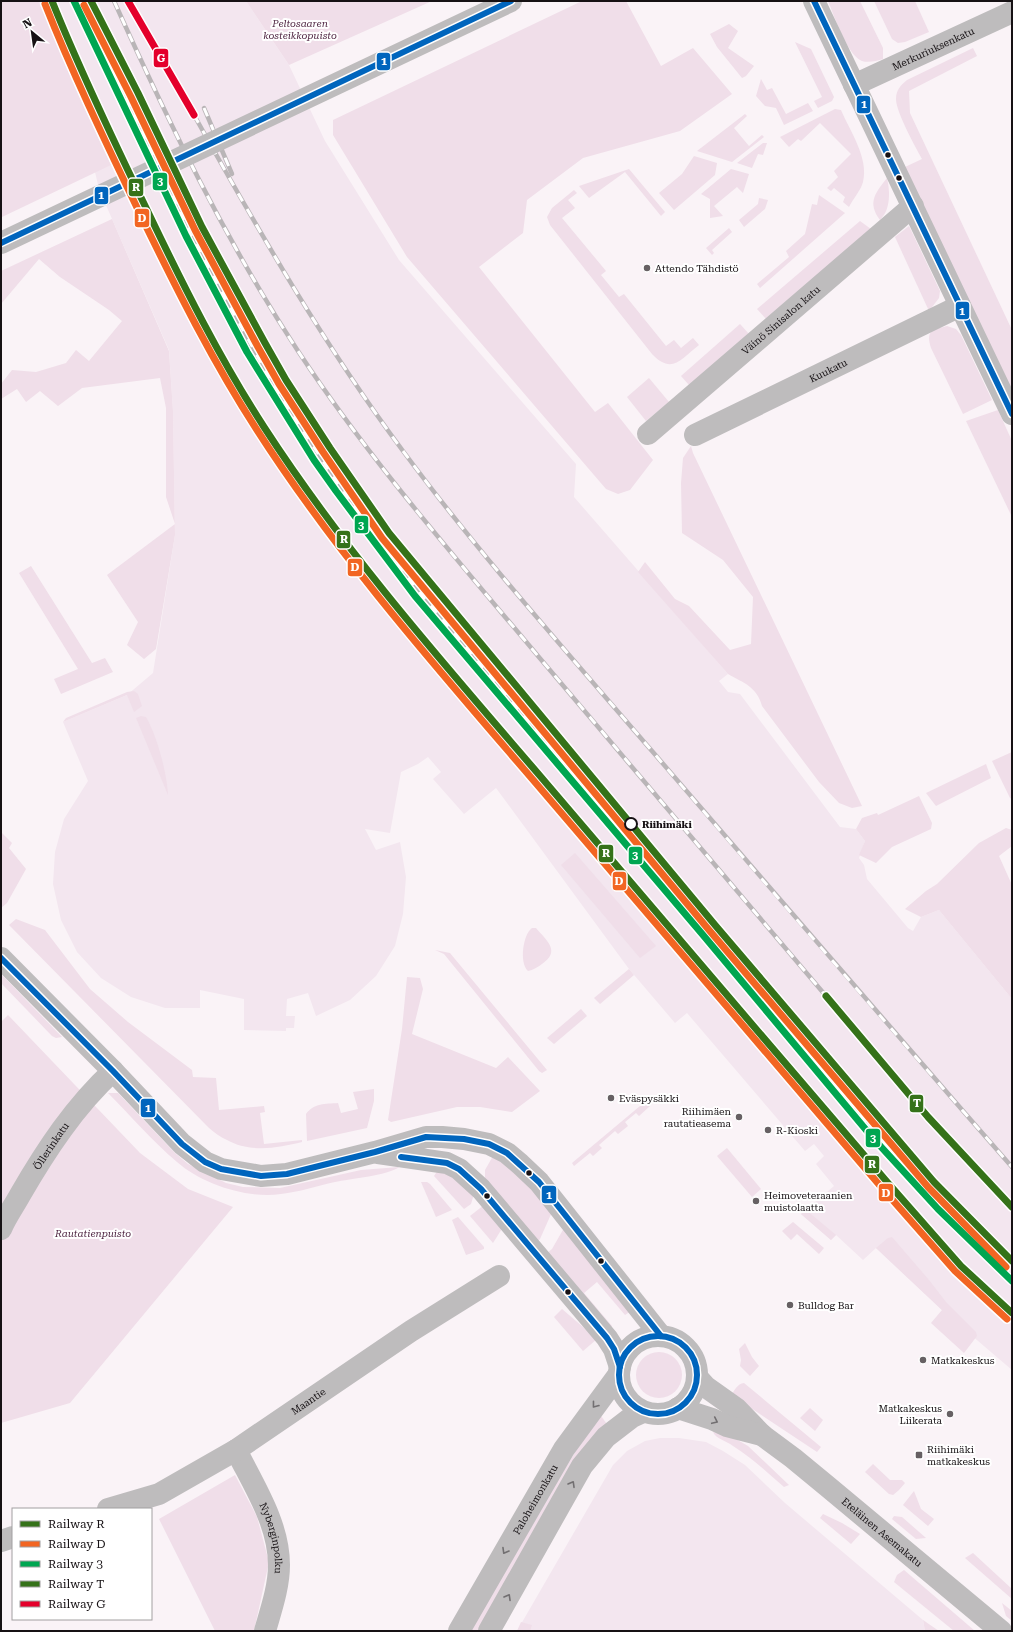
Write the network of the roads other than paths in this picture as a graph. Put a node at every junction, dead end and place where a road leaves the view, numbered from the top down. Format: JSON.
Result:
{"nodes":[{"id":1,"x":511,"y":1,"type":"edge"},
{"id":2,"x":814,"y":1,"type":"edge"},
{"id":3,"x":1012,"y":12,"type":"edge"},
{"id":4,"x":854,"y":85,"type":"junction"},
{"id":5,"x":912,"y":206,"type":"junction"},
{"id":6,"x":1,"y":243,"type":"edge"},
{"id":7,"x":960,"y":306,"type":"junction"},
{"id":8,"x":1012,"y":414,"type":"edge"},
{"id":9,"x":648,"y":434,"type":"dead end"},
{"id":10,"x":695,"y":435,"type":"dead end"},
{"id":11,"x":1,"y":958,"type":"edge"},
{"id":12,"x":113,"y":1071,"type":"junction"},
{"id":13,"x":375,"y":1152,"type":"junction"},
{"id":14,"x":1,"y":1230,"type":"edge"},
{"id":15,"x":499,"y":1276,"type":"dead end"},
{"id":16,"x":661,"y":1336,"type":"junction"},
{"id":17,"x":619,"y":1370,"type":"junction"},
{"id":18,"x":697,"y":1377,"type":"junction"},
{"id":19,"x":678,"y":1408,"type":"junction"},
{"id":20,"x":643,"y":1412,"type":"junction"},
{"id":21,"x":762,"y":1435,"type":"junction"},
{"id":22,"x":236,"y":1450,"type":"junction"},
{"id":23,"x":111,"y":1508,"type":"edge"},
{"id":24,"x":12,"y":1537,"type":"edge"},
{"id":25,"x":1,"y":1540,"type":"edge"},
{"id":26,"x":265,"y":1631,"type":"edge"},
{"id":27,"x":459,"y":1631,"type":"edge"},
{"id":28,"x":489,"y":1631,"type":"edge"},
{"id":29,"x":1001,"y":1631,"type":"edge"}],
"edges":[{"from":1,"to":6,"type":"street","bridge":true},
{"from":2,"to":4,"type":"street"},
{"from":3,"to":4,"type":"street","name":"Merkuriuksenkatu"},
{"from":4,"to":5,"type":"street"},
{"from":5,"to":7,"type":"street"},
{"from":5,"to":9,"type":"street","name":"Väinö Sinisalon katu"},
{"from":7,"to":8,"type":"street"},
{"from":7,"to":10,"type":"street","name":"Kuukatu"},
{"from":11,"to":12,"type":"street"},
{"from":12,"to":13,"type":"street"},
{"from":12,"to":14,"type":"street","name":"Öllerinkatu"},
{"from":13,"to":16,"type":"street"},
{"from":13,"to":17,"type":"street"},
{"from":15,"to":22,"type":"street","name":"Maantie"},
{"from":16,"to":17,"type":"street"},
{"from":16,"to":18,"type":"street"},
{"from":17,"to":20,"type":"street"},
{"from":17,"to":27,"type":"street","name":"Paloheimonkatu","one_way":true},
{"from":18,"to":19,"type":"street"},
{"from":18,"to":21,"type":"street","name":"Eteläinen Asemakatu"},
{"from":19,"to":20,"type":"street"},
{"from":19,"to":21,"type":"street","name":"Eteläinen Asemakatu","one_way":true},
{"from":28,"to":20,"type":"street","one_way":true},
{"from":21,"to":29,"type":"street","name":"Eteläinen Asemakatu"},
{"from":22,"to":23,"type":"street","name":"Maantie"},
{"from":22,"to":26,"type":"street","name":"Nyberginpolku"},
{"from":24,"to":25,"type":"street"}]}
